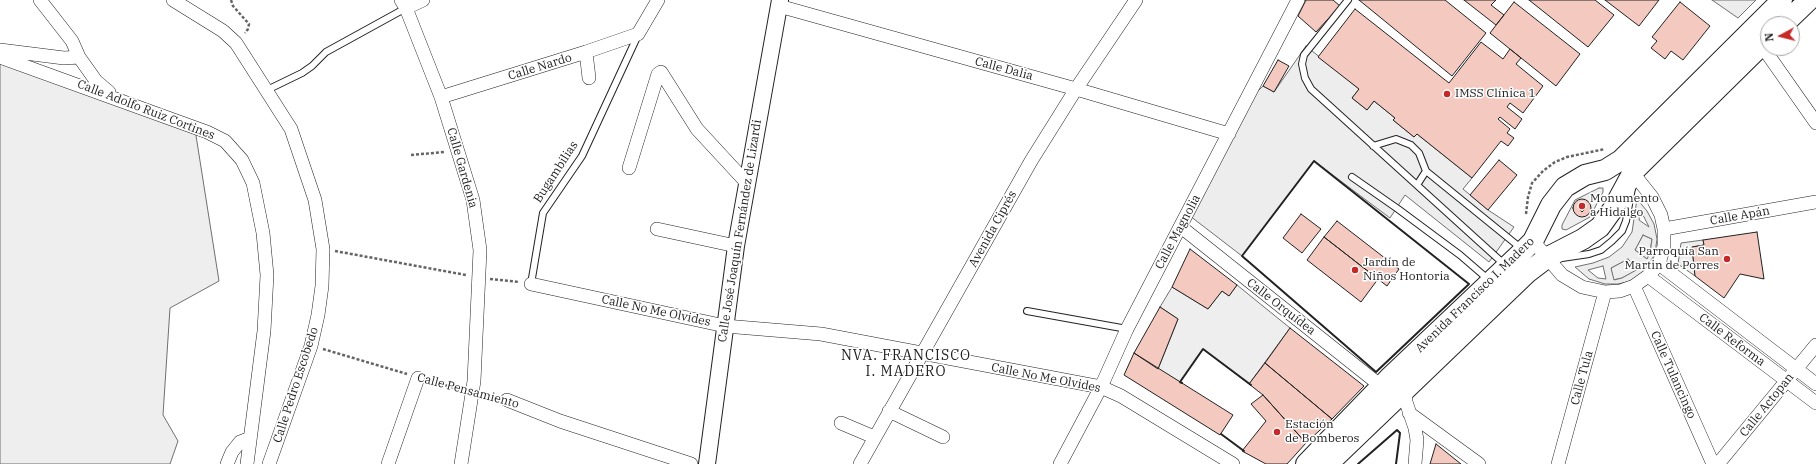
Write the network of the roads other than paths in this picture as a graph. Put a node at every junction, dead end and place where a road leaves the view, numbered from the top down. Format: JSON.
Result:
{"nodes":[{"id":1,"x":40,"y":0,"type":"edge"},
{"id":2,"x":173,"y":0,"type":"edge"},
{"id":3,"x":423,"y":0,"type":"edge"},
{"id":4,"x":658,"y":0,"type":"edge"},
{"id":5,"x":1136,"y":0,"type":"edge"},
{"id":6,"x":1298,"y":0,"type":"edge"},
{"id":7,"x":1348,"y":0,"type":"edge"},
{"id":8,"x":1782,"y":0,"type":"edge"},
{"id":9,"x":1809,"y":0,"type":"edge"},
{"id":10,"x":779,"y":3,"type":"edge"},
{"id":11,"x":403,"y":4,"type":"edge"},
{"id":12,"x":1773,"y":16,"type":"edge"},
{"id":13,"x":1792,"y":16,"type":"edge"},
{"id":14,"x":638,"y":34,"type":"junction"},
{"id":15,"x":1760,"y":38,"type":"edge"},
{"id":16,"x":0,"y":50,"type":"edge"},
{"id":17,"x":586,"y":52,"type":"junction"},
{"id":18,"x":0,"y":56,"type":"edge"},
{"id":19,"x":1772,"y":56,"type":"edge"},
{"id":20,"x":79,"y":57,"type":"junction"},
{"id":21,"x":589,"y":78,"type":"dead end"},
{"id":22,"x":1076,"y":89,"type":"junction"},
{"id":23,"x":267,"y":90,"type":"junction"},
{"id":24,"x":114,"y":97,"type":"junction"},
{"id":25,"x":441,"y":97,"type":"junction"},
{"id":26,"x":1816,"y":123,"type":"edge"},
{"id":27,"x":1229,"y":134,"type":"junction"},
{"id":28,"x":1373,"y":146,"type":"junction"},
{"id":29,"x":1627,"y":166,"type":"junction"},
{"id":30,"x":629,"y":168,"type":"dead end"},
{"id":31,"x":1426,"y":170,"type":"junction"},
{"id":32,"x":1352,"y":177,"type":"dead end"},
{"id":33,"x":746,"y":182,"type":"junction"},
{"id":34,"x":1417,"y":185,"type":"junction"},
{"id":35,"x":1816,"y":202,"type":"edge"},
{"id":36,"x":1181,"y":228,"type":"junction"},
{"id":37,"x":657,"y":229,"type":"dead end"},
{"id":38,"x":1664,"y":229,"type":"junction"},
{"id":39,"x":1529,"y":245,"type":"junction"},
{"id":40,"x":736,"y":246,"type":"junction"},
{"id":41,"x":1548,"y":257,"type":"junction"},
{"id":42,"x":1659,"y":264,"type":"junction"},
{"id":43,"x":1507,"y":266,"type":"junction"},
{"id":44,"x":1648,"y":276,"type":"junction"},
{"id":45,"x":531,"y":284,"type":"joint"},
{"id":46,"x":1634,"y":286,"type":"junction"},
{"id":47,"x":1498,"y":288,"type":"junction"},
{"id":48,"x":1605,"y":292,"type":"junction"},
{"id":49,"x":1027,"y":311,"type":"dead end"},
{"id":50,"x":725,"y":326,"type":"junction"},
{"id":51,"x":1127,"y":329,"type":"junction"},
{"id":52,"x":1816,"y":345,"type":"edge"},
{"id":53,"x":922,"y":354,"type":"junction"},
{"id":54,"x":1406,"y":362,"type":"junction"},
{"id":55,"x":1796,"y":369,"type":"junction"},
{"id":56,"x":418,"y":378,"type":"road end"},
{"id":57,"x":1787,"y":382,"type":"junction"},
{"id":58,"x":1816,"y":384,"type":"edge"},
{"id":59,"x":1101,"y":388,"type":"junction"},
{"id":60,"x":1406,"y":391,"type":"junction"},
{"id":61,"x":1375,"y":392,"type":"junction"},
{"id":62,"x":506,"y":400,"type":"road end"},
{"id":63,"x":1816,"y":403,"type":"edge"},
{"id":64,"x":889,"y":411,"type":"junction"},
{"id":65,"x":1383,"y":411,"type":"junction"},
{"id":66,"x":1409,"y":413,"type":"junction"},
{"id":67,"x":841,"y":423,"type":"dead end"},
{"id":68,"x":874,"y":437,"type":"junction"},
{"id":69,"x":943,"y":437,"type":"dead end"},
{"id":70,"x":250,"y":438,"type":"junction"},
{"id":71,"x":227,"y":464,"type":"edge"},
{"id":72,"x":247,"y":464,"type":"edge"},
{"id":73,"x":270,"y":464,"type":"edge"},
{"id":74,"x":388,"y":464,"type":"edge"},
{"id":75,"x":461,"y":464,"type":"edge"},
{"id":76,"x":691,"y":464,"type":"edge"},
{"id":77,"x":707,"y":464,"type":"edge"},
{"id":78,"x":860,"y":464,"type":"edge"},
{"id":79,"x":1060,"y":464,"type":"edge"},
{"id":80,"x":1232,"y":464,"type":"edge"},
{"id":81,"x":1306,"y":464,"type":"edge"},
{"id":82,"x":1328,"y":464,"type":"edge"},
{"id":83,"x":1415,"y":464,"type":"edge"},
{"id":84,"x":1479,"y":464,"type":"edge"},
{"id":85,"x":1558,"y":464,"type":"edge"},
{"id":86,"x":1713,"y":464,"type":"edge"},
{"id":87,"x":1718,"y":464,"type":"edge"}],
"edges":[{"from":1,"to":20,"type":"street"},
{"from":2,"to":23,"type":"street","name":"Calle Pedro Escobedo"},
{"from":3,"to":11,"type":"street"},
{"from":4,"to":14,"type":"street"},
{"from":5,"to":22,"type":"street","name":"Avenida Ciprés"},
{"from":6,"to":27,"type":"street","name":"Calle Magnolia"},
{"from":7,"to":28,"type":"lane"},
{"from":8,"to":12,"type":"main road","name":"Avenida Francisco I. Madero"},
{"from":9,"to":13,"type":"main road"},
{"from":10,"to":22,"type":"street","name":"Calle Dalia"},
{"from":10,"to":33,"type":"street","name":"Calle José Joaquín Fernández de Lizardi"},
{"from":11,"to":23,"type":"lane"},
{"from":11,"to":25,"type":"street","name":"Calle Gardenia"},
{"from":14,"to":17,"type":"street","name":"Calle Nardo"},
{"from":14,"to":45,"type":"lane","name":"Bugambilias"},
{"from":15,"to":29,"type":"main road","name":"Avenida Francisco I. Madero"},
{"from":16,"to":20,"type":"street"},
{"from":17,"to":21,"type":"street"},
{"from":17,"to":25,"type":"street","name":"Calle Nardo"},
{"from":18,"to":24,"type":"street","name":"Calle Adolfo Ruiz Cortines"},
{"from":19,"to":26,"type":"street"},
{"from":20,"to":24,"type":"street"},
{"from":22,"to":27,"type":"street","name":"Calle Dalia"},
{"from":22,"to":53,"type":"street","name":"Avenida Ciprés"},
{"from":23,"to":73,"type":"street","name":"Calle Pedro Escobedo"},
{"from":24,"to":70,"type":"street","name":"Calle Adolfo Ruiz Cortines"},
{"from":25,"to":75,"type":"street","name":"Calle Gardenia"},
{"from":27,"to":36,"type":"street","name":"Calle Magnolia"},
{"from":28,"to":31,"type":"lane"},
{"from":28,"to":34,"type":"lane"},
{"from":29,"to":38,"type":"street"},
{"from":29,"to":39,"type":"main road","name":"Avenida Francisco I. Madero"},
{"from":29,"to":41,"type":"main road","name":"Avenida Francisco I. Madero"},
{"from":30,"to":33,"type":"street"},
{"from":31,"to":34,"type":"lane"},
{"from":31,"to":39,"type":"lane"},
{"from":32,"to":47,"type":"lane"},
{"from":33,"to":40,"type":"street","name":"Calle José Joaquín Fernández de Lizardi"},
{"from":34,"to":43,"type":"lane"},
{"from":35,"to":38,"type":"street","name":"Calle Apán"},
{"from":36,"to":51,"type":"street","name":"Calle Magnolia"},
{"from":36,"to":61,"type":"street","name":"Calle Orquídea"},
{"from":37,"to":40,"type":"street"},
{"from":38,"to":42,"type":"street"},
{"from":39,"to":41,"type":"street"},
{"from":39,"to":43,"type":"main road","name":"Avenida Francisco I. Madero"},
{"from":40,"to":50,"type":"street","name":"Calle José Joaquín Fernández de Lizardi"},
{"from":41,"to":47,"type":"main road","name":"Avenida Francisco I. Madero"},
{"from":41,"to":48,"type":"street"},
{"from":42,"to":44,"type":"street"},
{"from":42,"to":55,"type":"street","name":"Calle Reforma"},
{"from":43,"to":47,"type":"main road","name":"Avenida Francisco I. Madero"},
{"from":44,"to":46,"type":"street"},
{"from":44,"to":57,"type":"street","name":"Calle Reforma"},
{"from":45,"to":50,"type":"street","name":"Calle No Me Olvides"},
{"from":46,"to":48,"type":"street"},
{"from":46,"to":86,"type":"street","name":"Calle Tulancingo"},
{"from":47,"to":54,"type":"main road","name":"Avenida Francisco I. Madero"},
{"from":47,"to":60,"type":"main road","name":"Avenida Francisco I. Madero"},
{"from":48,"to":85,"type":"street","name":"Calle Tula"},
{"from":49,"to":51,"type":"lane"},
{"from":50,"to":53,"type":"street","name":"Calle No Me Olvides"},
{"from":50,"to":77,"type":"street","name":"Calle José Joaquín Fernández de Lizardi"},
{"from":51,"to":59,"type":"street","name":"Calle Magnolia"},
{"from":52,"to":55,"type":"street","name":"Calle Actopan"},
{"from":53,"to":59,"type":"street","name":"Calle No Me Olvides"},
{"from":53,"to":64,"type":"street","name":"Avenida Ciprés"},
{"from":54,"to":60,"type":"street"},
{"from":54,"to":61,"type":"main road","name":"Avenida Francisco I. Madero"},
{"from":55,"to":57,"type":"street","name":"Calle Actopan"},
{"from":55,"to":58,"type":"street","name":"Calle Reforma"},
{"from":56,"to":74,"type":"street"},
{"from":57,"to":63,"type":"street","name":"Calle Reforma"},
{"from":57,"to":87,"type":"street","name":"Calle Actopan"},
{"from":59,"to":79,"type":"street","name":"Calle Magnolia"},
{"from":59,"to":80,"type":"street","name":"Calle No Me Olvides"},
{"from":60,"to":65,"type":"main road","name":"Avenida Francisco I. Madero"},
{"from":60,"to":66,"type":"street"},
{"from":61,"to":65,"type":"main road"},
{"from":61,"to":81,"type":"main road","name":"Avenida Francisco I. Madero"},
{"from":62,"to":76,"type":"street","name":"Calle Pensamiento"},
{"from":64,"to":68,"type":"street","name":"Avenida Ciprés"},
{"from":64,"to":69,"type":"street"},
{"from":65,"to":82,"type":"main road","name":"Avenida Francisco I. Madero"},
{"from":66,"to":83,"type":"street"},
{"from":66,"to":84,"type":"street"},
{"from":67,"to":68,"type":"street"},
{"from":68,"to":78,"type":"street","name":"Avenida Ciprés"},
{"from":70,"to":71,"type":"street"},
{"from":70,"to":72,"type":"street","name":"Calle Adolfo Ruiz Cortines"}]}
